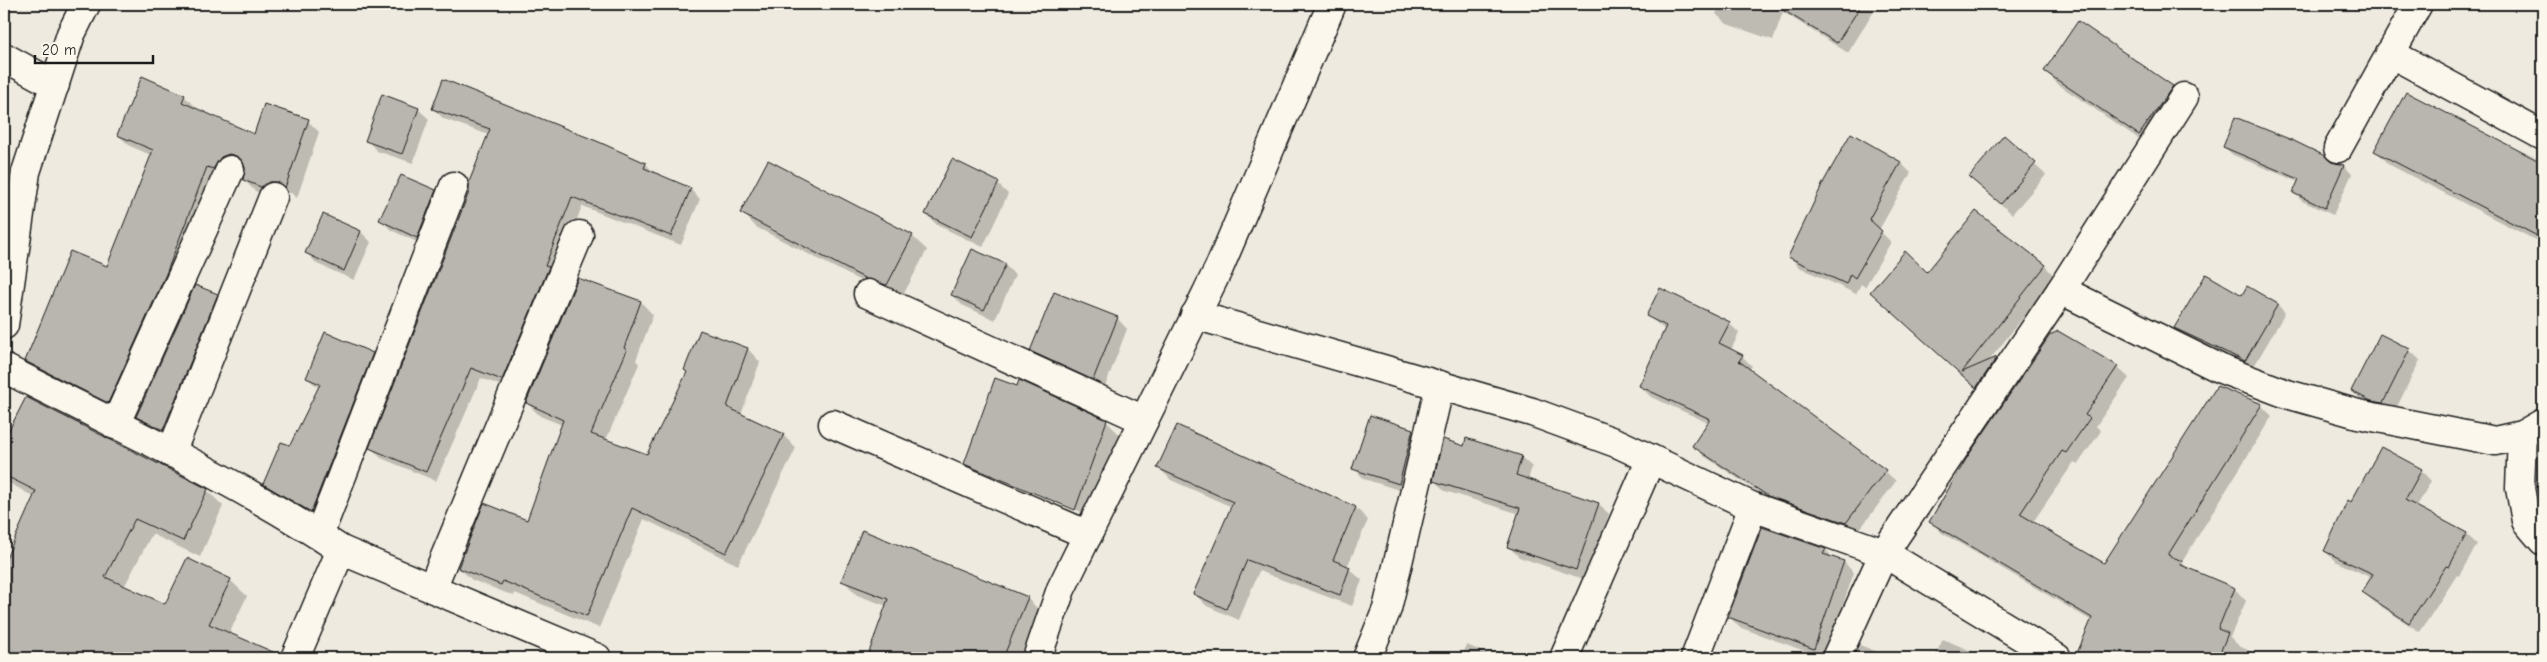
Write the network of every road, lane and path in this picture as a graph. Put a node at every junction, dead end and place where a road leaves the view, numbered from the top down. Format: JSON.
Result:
{"nodes":[{"id":1,"x":86,"y":4,"type":"edge"},
{"id":2,"x":1332,"y":4,"type":"edge"},
{"id":3,"x":2418,"y":4,"type":"edge"},
{"id":4,"x":2390,"y":53,"type":"junction"},
{"id":5,"x":4,"y":57,"type":"edge"},
{"id":6,"x":55,"y":85,"type":"junction"},
{"id":7,"x":2184,"y":97,"type":"dead end"},
{"id":8,"x":2543,"y":136,"type":"edge"},
{"id":9,"x":2338,"y":148,"type":"dead end"},
{"id":10,"x":230,"y":170,"type":"dead end"},
{"id":11,"x":454,"y":186,"type":"dead end"},
{"id":12,"x":13,"y":197,"type":"edge"},
{"id":13,"x":273,"y":197,"type":"dead end"},
{"id":14,"x":579,"y":235,"type":"dead end"},
{"id":15,"x":2061,"y":290,"type":"junction"},
{"id":16,"x":868,"y":294,"type":"dead end"},
{"id":17,"x":1195,"y":315,"type":"junction"},
{"id":18,"x":4,"y":325,"type":"edge"},
{"id":19,"x":4,"y":368,"type":"edge"},
{"id":20,"x":1440,"y":385,"type":"junction"},
{"id":21,"x":1144,"y":420,"type":"junction"},
{"id":22,"x":834,"y":424,"type":"dead end"},
{"id":23,"x":114,"y":425,"type":"junction"},
{"id":24,"x":2532,"y":429,"type":"edge"},
{"id":25,"x":171,"y":453,"type":"junction"},
{"id":26,"x":1651,"y":459,"type":"junction"},
{"id":27,"x":1753,"y":507,"type":"junction"},
{"id":28,"x":1088,"y":535,"type":"junction"},
{"id":29,"x":2543,"y":540,"type":"edge"},
{"id":30,"x":330,"y":543,"type":"junction"},
{"id":31,"x":1884,"y":553,"type":"junction"},
{"id":32,"x":432,"y":588,"type":"junction"},
{"id":33,"x":295,"y":658,"type":"edge"},
{"id":34,"x":596,"y":658,"type":"edge"},
{"id":35,"x":1037,"y":658,"type":"edge"},
{"id":36,"x":1367,"y":658,"type":"edge"},
{"id":37,"x":1564,"y":658,"type":"edge"},
{"id":38,"x":1695,"y":658,"type":"edge"},
{"id":39,"x":1836,"y":658,"type":"edge"},
{"id":40,"x":2057,"y":658,"type":"edge"}],
"edges":[{"from":1,"to":6,"type":"street"},
{"from":2,"to":17,"type":"street"},
{"from":3,"to":4,"type":"street"},
{"from":4,"to":8,"type":"street"},
{"from":4,"to":9,"type":"street"},
{"from":5,"to":6,"type":"street"},
{"from":6,"to":12,"type":"street"},
{"from":7,"to":15,"type":"street"},
{"from":10,"to":23,"type":"street"},
{"from":11,"to":30,"type":"street"},
{"from":12,"to":18,"type":"street"},
{"from":13,"to":25,"type":"street"},
{"from":14,"to":32,"type":"street"},
{"from":15,"to":24,"type":"street"},
{"from":15,"to":31,"type":"street"},
{"from":16,"to":21,"type":"street"},
{"from":17,"to":20,"type":"street"},
{"from":17,"to":21,"type":"street"},
{"from":19,"to":23,"type":"street"},
{"from":20,"to":26,"type":"street"},
{"from":20,"to":36,"type":"street"},
{"from":21,"to":28,"type":"street"},
{"from":22,"to":28,"type":"street"},
{"from":23,"to":25,"type":"street"},
{"from":24,"to":29,"type":"street"},
{"from":25,"to":30,"type":"street"},
{"from":26,"to":27,"type":"street"},
{"from":26,"to":37,"type":"street"},
{"from":27,"to":31,"type":"street"},
{"from":27,"to":38,"type":"street"},
{"from":28,"to":35,"type":"street"},
{"from":30,"to":32,"type":"street"},
{"from":30,"to":33,"type":"street"},
{"from":31,"to":39,"type":"street"},
{"from":31,"to":40,"type":"street"},
{"from":32,"to":34,"type":"street"}]}
